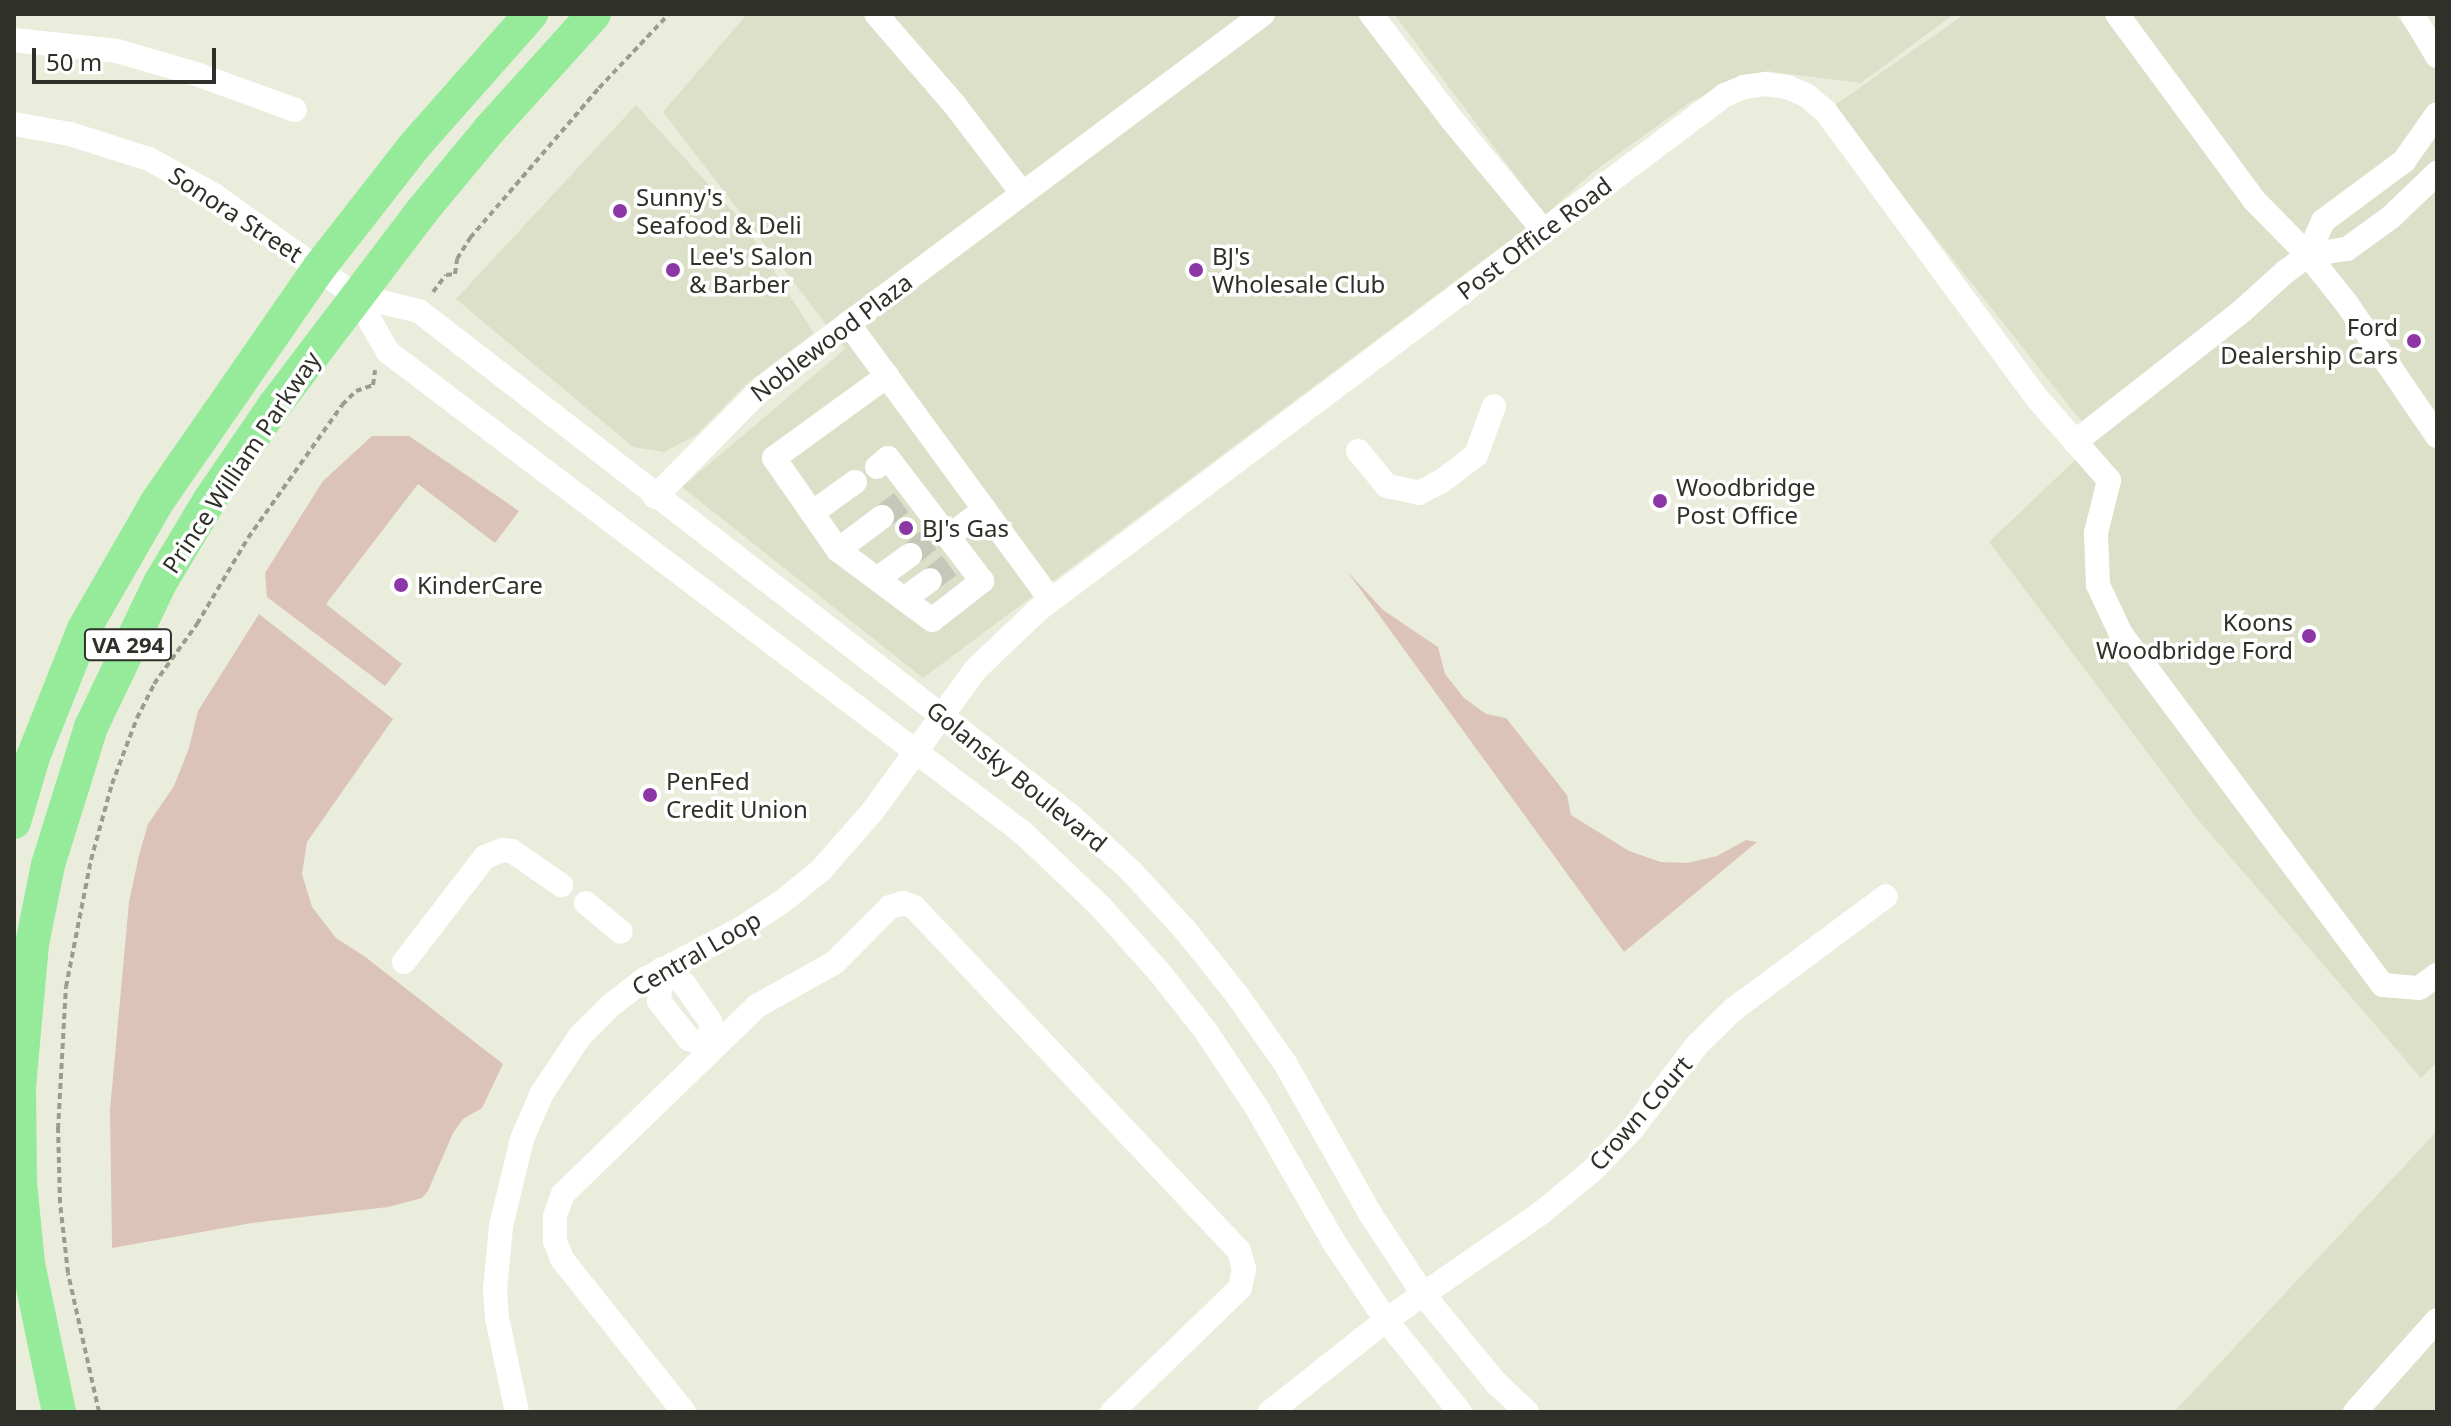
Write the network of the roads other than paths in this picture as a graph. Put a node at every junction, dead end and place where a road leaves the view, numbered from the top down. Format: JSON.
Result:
{"nodes":[{"id":1,"x":531,"y":14,"type":"edge"},
{"id":2,"x":594,"y":14,"type":"edge"},
{"id":3,"x":876,"y":14,"type":"edge"},
{"id":4,"x":1263,"y":14,"type":"edge"},
{"id":5,"x":1371,"y":14,"type":"edge"},
{"id":6,"x":2117,"y":14,"type":"edge"},
{"id":7,"x":2412,"y":14,"type":"edge"},
{"id":8,"x":14,"y":40,"type":"edge"},
{"id":9,"x":2437,"y":56,"type":"edge"},
{"id":10,"x":295,"y":110,"type":"dead end"},
{"id":11,"x":2437,"y":114,"type":"edge"},
{"id":12,"x":14,"y":124,"type":"edge"},
{"id":13,"x":2437,"y":173,"type":"edge"},
{"id":14,"x":1022,"y":193,"type":"junction"},
{"id":15,"x":1543,"y":230,"type":"junction"},
{"id":16,"x":2308,"y":255,"type":"junction"},
{"id":17,"x":319,"y":268,"type":"junction"},
{"id":18,"x":356,"y":296,"type":"junction"},
{"id":19,"x":848,"y":323,"type":"junction"},
{"id":20,"x":887,"y":376,"type":"junction"},
{"id":21,"x":1494,"y":406,"type":"dead end"},
{"id":22,"x":2437,"y":436,"type":"edge"},
{"id":23,"x":2075,"y":442,"type":"junction"},
{"id":24,"x":1358,"y":451,"type":"dead end"},
{"id":25,"x":877,"y":467,"type":"dead end"},
{"id":26,"x":855,"y":482,"type":"dead end"},
{"id":27,"x":655,"y":497,"type":"junction"},
{"id":28,"x":985,"y":509,"type":"junction"},
{"id":29,"x":812,"y":513,"type":"junction"},
{"id":30,"x":882,"y":517,"type":"tunnel mouth"},
{"id":31,"x":947,"y":545,"type":"junction"},
{"id":32,"x":838,"y":550,"type":"junction"},
{"id":33,"x":910,"y":555,"type":"tunnel mouth"},
{"id":34,"x":877,"y":579,"type":"junction"},
{"id":35,"x":930,"y":580,"type":"tunnel mouth"},
{"id":36,"x":904,"y":599,"type":"junction"},
{"id":37,"x":1051,"y":600,"type":"junction"},
{"id":38,"x":942,"y":714,"type":"junction"},
{"id":39,"x":914,"y":753,"type":"junction"},
{"id":40,"x":14,"y":822,"type":"edge"},
{"id":41,"x":561,"y":885,"type":"dead end"},
{"id":42,"x":1886,"y":896,"type":"dead end"},
{"id":43,"x":586,"y":903,"type":"dead end"},
{"id":44,"x":621,"y":932,"type":"dead end"},
{"id":45,"x":404,"y":962,"type":"dead end"},
{"id":46,"x":662,"y":969,"type":"junction"},
{"id":47,"x":2437,"y":975,"type":"edge"},
{"id":48,"x":714,"y":1047,"type":"junction"},
{"id":49,"x":1423,"y":1294,"type":"junction"},
{"id":50,"x":1386,"y":1320,"type":"junction"},
{"id":51,"x":2437,"y":1320,"type":"edge"},
{"id":52,"x":59,"y":1412,"type":"edge"},
{"id":53,"x":517,"y":1412,"type":"edge"},
{"id":54,"x":684,"y":1412,"type":"edge"},
{"id":55,"x":1112,"y":1412,"type":"edge"},
{"id":56,"x":1270,"y":1412,"type":"edge"},
{"id":57,"x":1460,"y":1412,"type":"edge"},
{"id":58,"x":1527,"y":1412,"type":"edge"},
{"id":59,"x":2355,"y":1412,"type":"edge"}],
"edges":[{"from":1,"to":17,"type":"highway","name":"Prince William Parkway","number":"VA 294"},
{"from":2,"to":18,"type":"highway","name":"Prince William Parkway","number":"VA 294"},
{"from":3,"to":14,"type":"street"},
{"from":4,"to":14,"type":"street","name":"Noblewood Plaza"},
{"from":5,"to":15,"type":"street"},
{"from":6,"to":16,"type":"street"},
{"from":7,"to":9,"type":"street"},
{"from":8,"to":10,"type":"street"},
{"from":11,"to":16,"type":"street"},
{"from":12,"to":17,"type":"street","name":"Sonora Street"},
{"from":13,"to":16,"type":"street"},
{"from":14,"to":19,"type":"street","name":"Noblewood Plaza"},
{"from":15,"to":23,"type":"street","name":"Post Office Road"},
{"from":15,"to":37,"type":"street","name":"Post Office Road"},
{"from":16,"to":22,"type":"street"},
{"from":16,"to":23,"type":"street"},
{"from":17,"to":18,"type":"street","name":"Golansky Boulevard"},
{"from":17,"to":40,"type":"highway","name":"Prince William Parkway","number":"VA 294"},
{"from":18,"to":27,"type":"street","name":"Golansky Boulevard"},
{"from":18,"to":39,"type":"street","name":"Golansky Boulevard"},
{"from":18,"to":52,"type":"highway","name":"Prince William Parkway","number":"VA 294"},
{"from":19,"to":20,"type":"street"},
{"from":19,"to":27,"type":"street","name":"Noblewood Plaza"},
{"from":20,"to":28,"type":"street"},
{"from":20,"to":29,"type":"street"},
{"from":21,"to":24,"type":"street"},
{"from":23,"to":47,"type":"street","name":"Post Office Road"},
{"from":25,"to":31,"type":"street"},
{"from":26,"to":29,"type":"street"},
{"from":27,"to":38,"type":"street","name":"Golansky Boulevard"},
{"from":28,"to":31,"type":"street"},
{"from":28,"to":37,"type":"street"},
{"from":29,"to":32,"type":"street"},
{"from":30,"to":32,"type":"street"},
{"from":31,"to":36,"type":"street"},
{"from":32,"to":34,"type":"street"},
{"from":33,"to":34,"type":"street"},
{"from":34,"to":36,"type":"street"},
{"from":35,"to":36,"type":"street"},
{"from":37,"to":38,"type":"street","name":"Post Office Road"},
{"from":38,"to":39,"type":"street","name":"Central Loop"},
{"from":38,"to":49,"type":"street","name":"Golansky Boulevard"},
{"from":39,"to":46,"type":"street","name":"Central Loop"},
{"from":39,"to":50,"type":"street","name":"Golansky Boulevard"},
{"from":41,"to":45,"type":"street"},
{"from":42,"to":49,"type":"street","name":"Crown Court"},
{"from":43,"to":44,"type":"street"},
{"from":46,"to":48,"type":"street"},
{"from":46,"to":53,"type":"street","name":"Central Loop"},
{"from":48,"to":54,"type":"street"},
{"from":48,"to":55,"type":"street"},
{"from":49,"to":50,"type":"street","name":"Crown Court"},
{"from":49,"to":58,"type":"street","name":"Golansky Boulevard"},
{"from":50,"to":56,"type":"street","name":"Crown Court"},
{"from":50,"to":57,"type":"street","name":"Golansky Boulevard"},
{"from":51,"to":59,"type":"street"}]}
